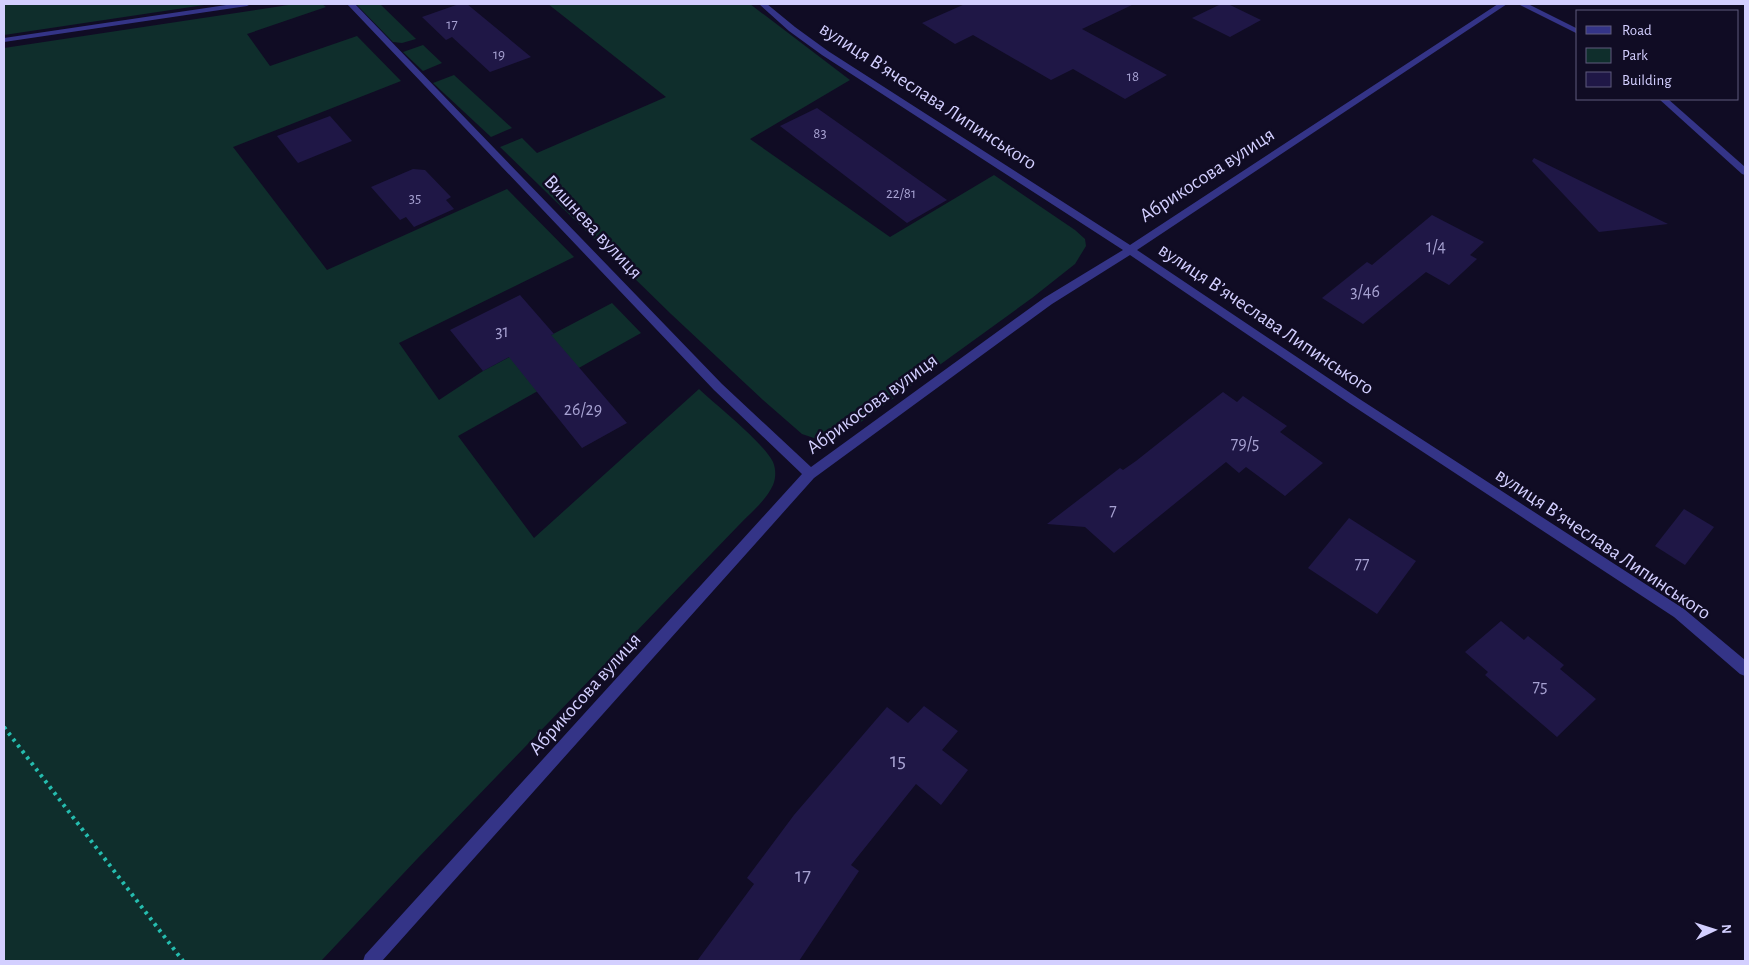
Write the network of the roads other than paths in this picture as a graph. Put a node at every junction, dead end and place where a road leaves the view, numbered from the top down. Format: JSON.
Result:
{"nodes":[{"id":1,"x":247,"y":4,"type":"edge"},
{"id":2,"x":352,"y":4,"type":"edge"},
{"id":3,"x":764,"y":4,"type":"edge"},
{"id":4,"x":1503,"y":4,"type":"edge"},
{"id":5,"x":1522,"y":4,"type":"edge"},
{"id":6,"x":1576,"y":31,"type":"edge"},
{"id":7,"x":4,"y":40,"type":"edge"},
{"id":8,"x":1664,"y":100,"type":"edge"},
{"id":9,"x":1745,"y":172,"type":"edge"},
{"id":10,"x":1130,"y":250,"type":"junction"},
{"id":11,"x":810,"y":474,"type":"junction"},
{"id":12,"x":1745,"y":669,"type":"edge"},
{"id":13,"x":371,"y":961,"type":"edge"}],
"edges":[{"from":1,"to":7,"type":"street"},
{"from":2,"to":11,"type":"street","name":"Вишнева вулиця"},
{"from":3,"to":10,"type":"street","name":"вулиця Вʼячеслава Липинського"},
{"from":4,"to":10,"type":"street","name":"Абрикосова вулиця"},
{"from":5,"to":6,"type":"street"},
{"from":8,"to":9,"type":"street"},
{"from":10,"to":11,"type":"street","name":"Абрикосова вулиця"},
{"from":10,"to":12,"type":"street","name":"вулиця Вʼячеслава Липинського"},
{"from":11,"to":13,"type":"street","name":"Абрикосова вулиця"}]}
